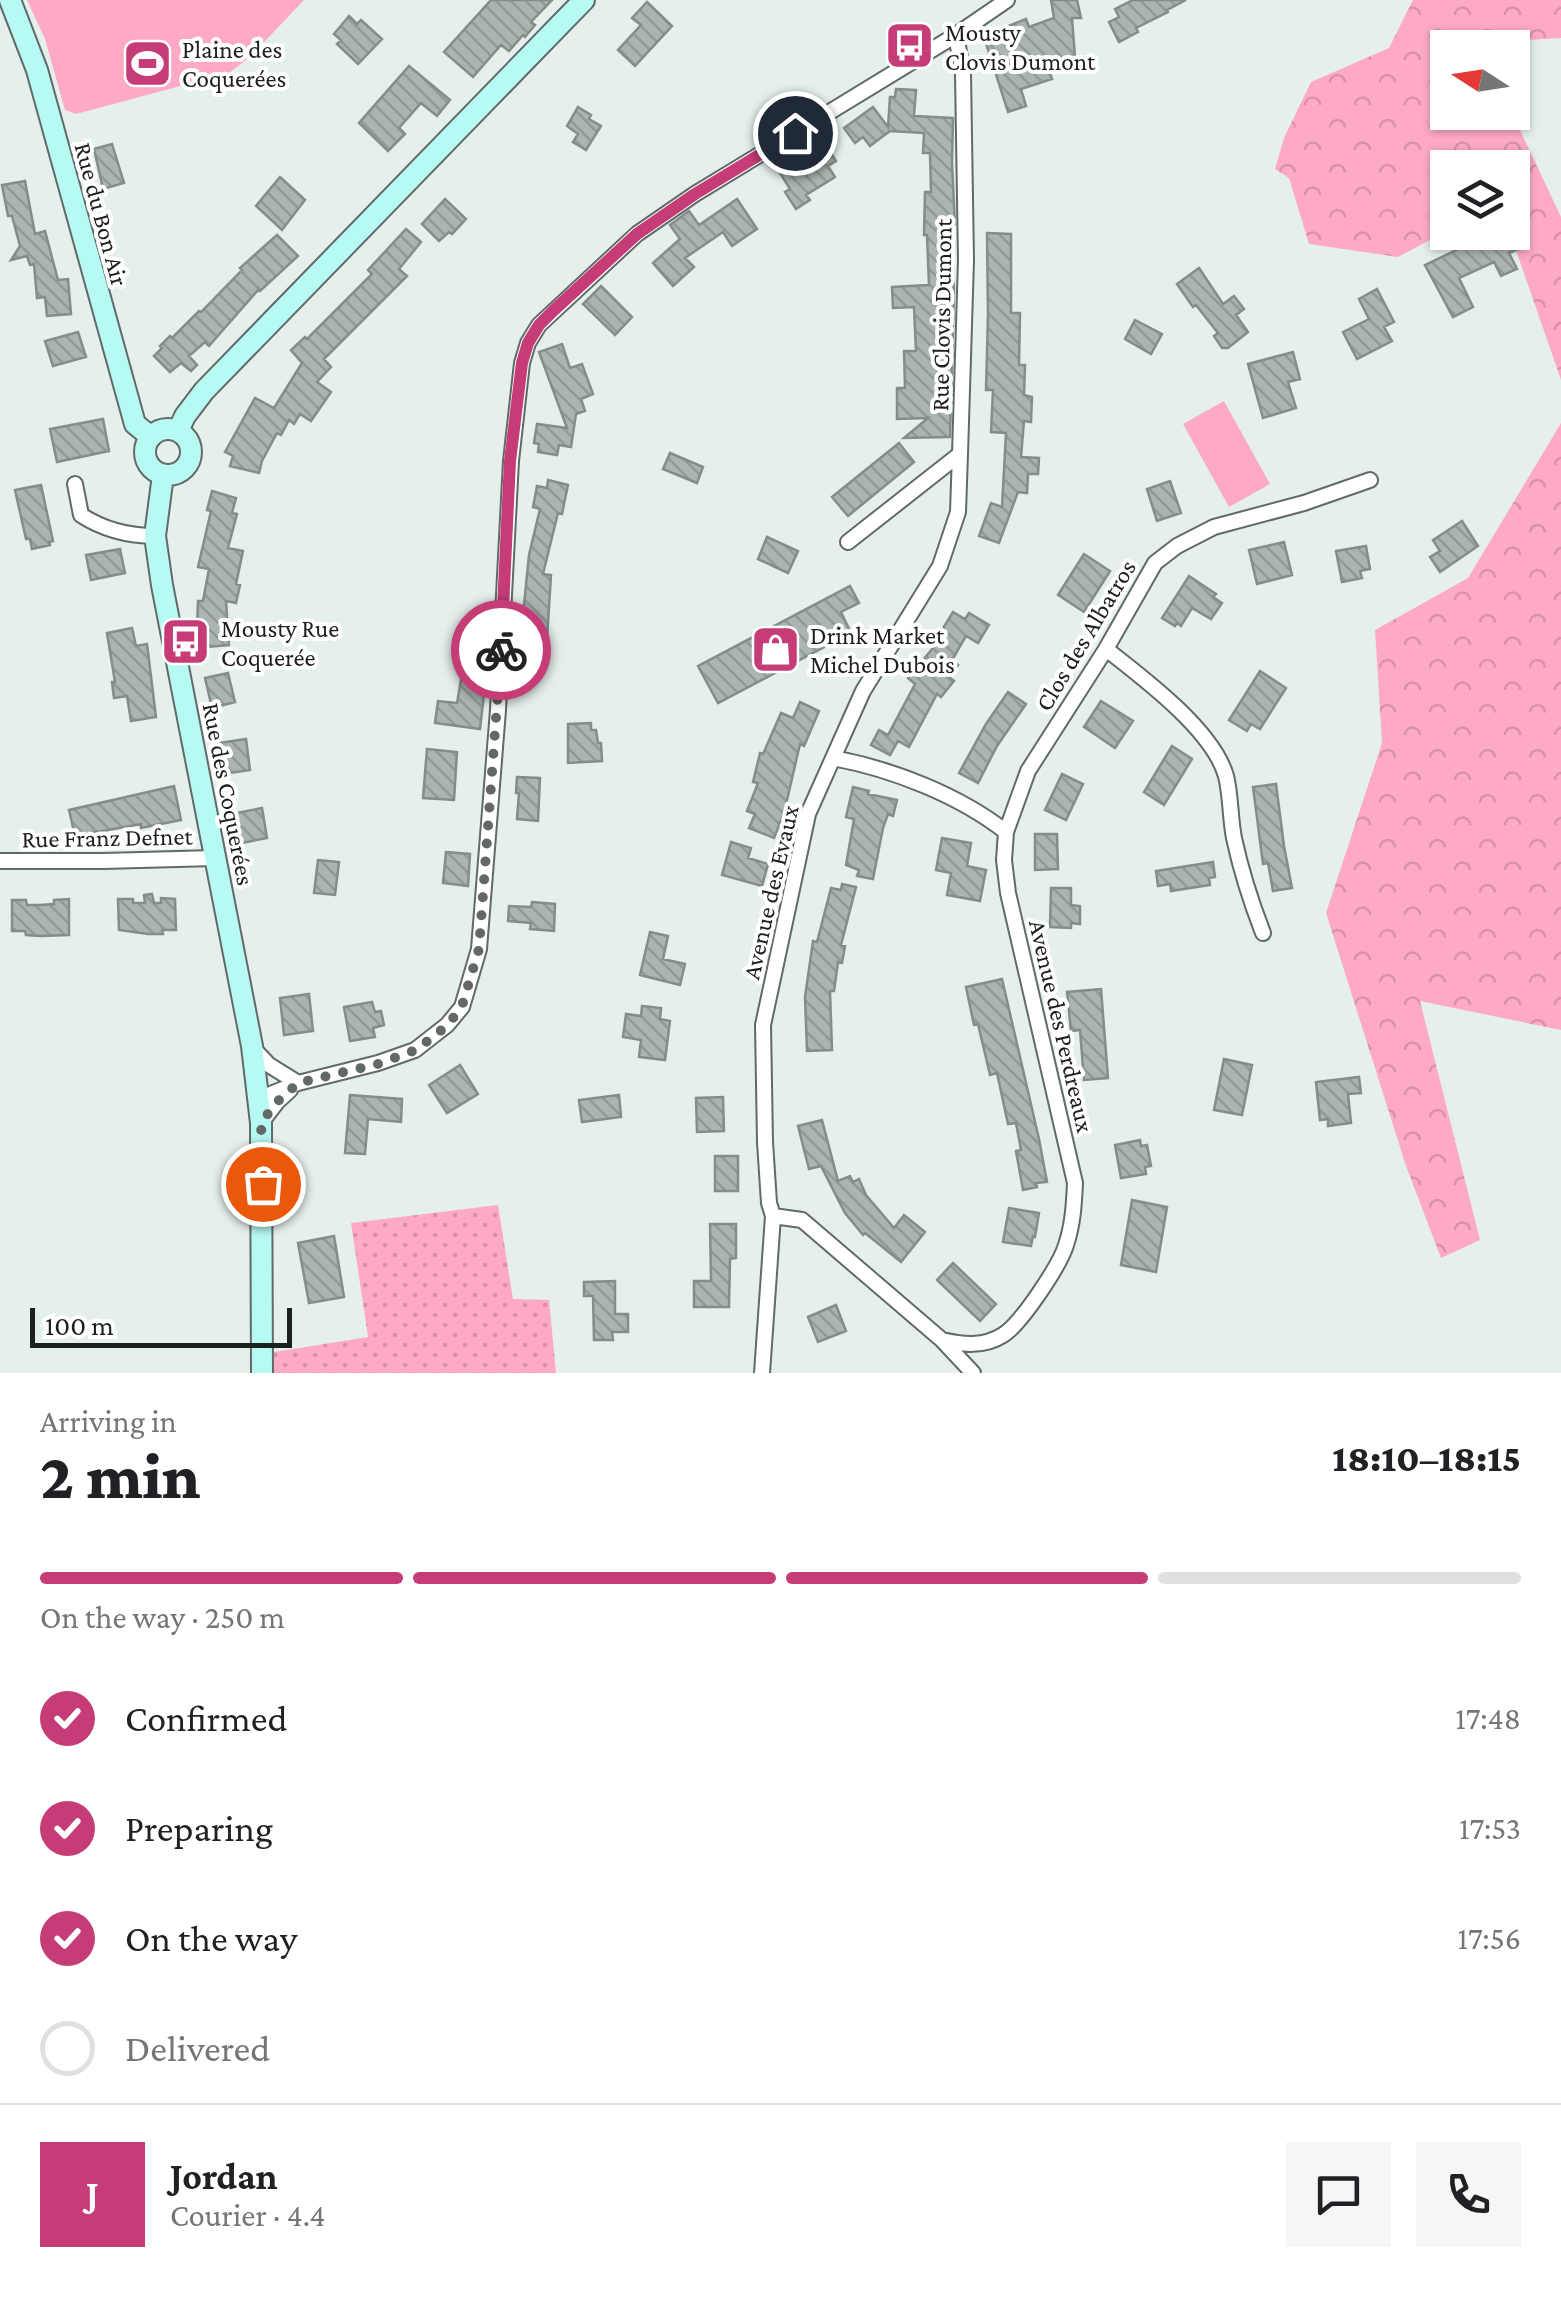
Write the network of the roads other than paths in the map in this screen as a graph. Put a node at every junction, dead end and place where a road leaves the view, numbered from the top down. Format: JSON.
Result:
{"nodes":[{"id":1,"x":10,"y":0,"type":"edge"},
{"id":2,"x":584,"y":0,"type":"edge"},
{"id":3,"x":1006,"y":0,"type":"edge"},
{"id":4,"x":956,"y":35,"type":"junction"},
{"id":5,"x":178,"y":431,"type":"junction"},
{"id":6,"x":151,"y":437,"type":"junction"},
{"id":7,"x":960,"y":454,"type":"junction"},
{"id":8,"x":163,"y":475,"type":"junction"},
{"id":9,"x":1370,"y":480,"type":"dead end"},
{"id":10,"x":75,"y":484,"type":"dead end"},
{"id":11,"x":155,"y":536,"type":"junction"},
{"id":12,"x":848,"y":542,"type":"dead end"},
{"id":13,"x":1106,"y":649,"type":"junction"},
{"id":14,"x":833,"y":758,"type":"junction"},
{"id":15,"x":1006,"y":832,"type":"junction"},
{"id":16,"x":215,"y":858,"type":"junction"},
{"id":17,"x":0,"y":861,"type":"edge"},
{"id":18,"x":1264,"y":933,"type":"dead end"},
{"id":19,"x":252,"y":1046,"type":"junction"},
{"id":20,"x":298,"y":1083,"type":"junction"},
{"id":21,"x":257,"y":1090,"type":"junction"},
{"id":22,"x":261,"y":1123,"type":"junction"},
{"id":23,"x":773,"y":1216,"type":"junction"},
{"id":24,"x":942,"y":1340,"type":"junction"},
{"id":25,"x":262,"y":1373,"type":"edge"},
{"id":26,"x":762,"y":1373,"type":"edge"},
{"id":27,"x":972,"y":1373,"type":"edge"}],
"edges":[{"from":1,"to":6,"type":"street","name":"Rue du Bon Air"},
{"from":2,"to":5,"type":"street"},
{"from":3,"to":4,"type":"street"},
{"from":4,"to":7,"type":"street","name":"Rue Clovis Dumont"},
{"from":4,"to":20,"type":"street"},
{"from":5,"to":6,"type":"street"},
{"from":5,"to":8,"type":"street"},
{"from":6,"to":8,"type":"street"},
{"from":7,"to":12,"type":"street"},
{"from":7,"to":14,"type":"street","name":"Avenue des Evaux"},
{"from":8,"to":11,"type":"street","name":"Rue des Coquerées"},
{"from":9,"to":13,"type":"street","name":"Clos des Albatros"},
{"from":10,"to":11,"type":"street"},
{"from":11,"to":16,"type":"street","name":"Rue des Coquerées"},
{"from":13,"to":15,"type":"street","name":"Clos des Albatros"},
{"from":13,"to":18,"type":"street"},
{"from":14,"to":15,"type":"street"},
{"from":14,"to":23,"type":"street","name":"Avenue des Evaux"},
{"from":15,"to":24,"type":"street","name":"Avenue des Perdreaux"},
{"from":16,"to":17,"type":"street","name":"Rue Franz Defnet"},
{"from":16,"to":19,"type":"street","name":"Rue des Coquerées"},
{"from":19,"to":20,"type":"street"},
{"from":19,"to":21,"type":"street","name":"Rue des Coquerées"},
{"from":20,"to":21,"type":"street"},
{"from":20,"to":22,"type":"street"},
{"from":21,"to":22,"type":"street","name":"Rue des Coquerées"},
{"from":22,"to":25,"type":"street","name":"Rue des Coquerées"},
{"from":23,"to":24,"type":"street"},
{"from":23,"to":26,"type":"street","name":"Avenue des Evaux"},
{"from":24,"to":27,"type":"street"}]}
